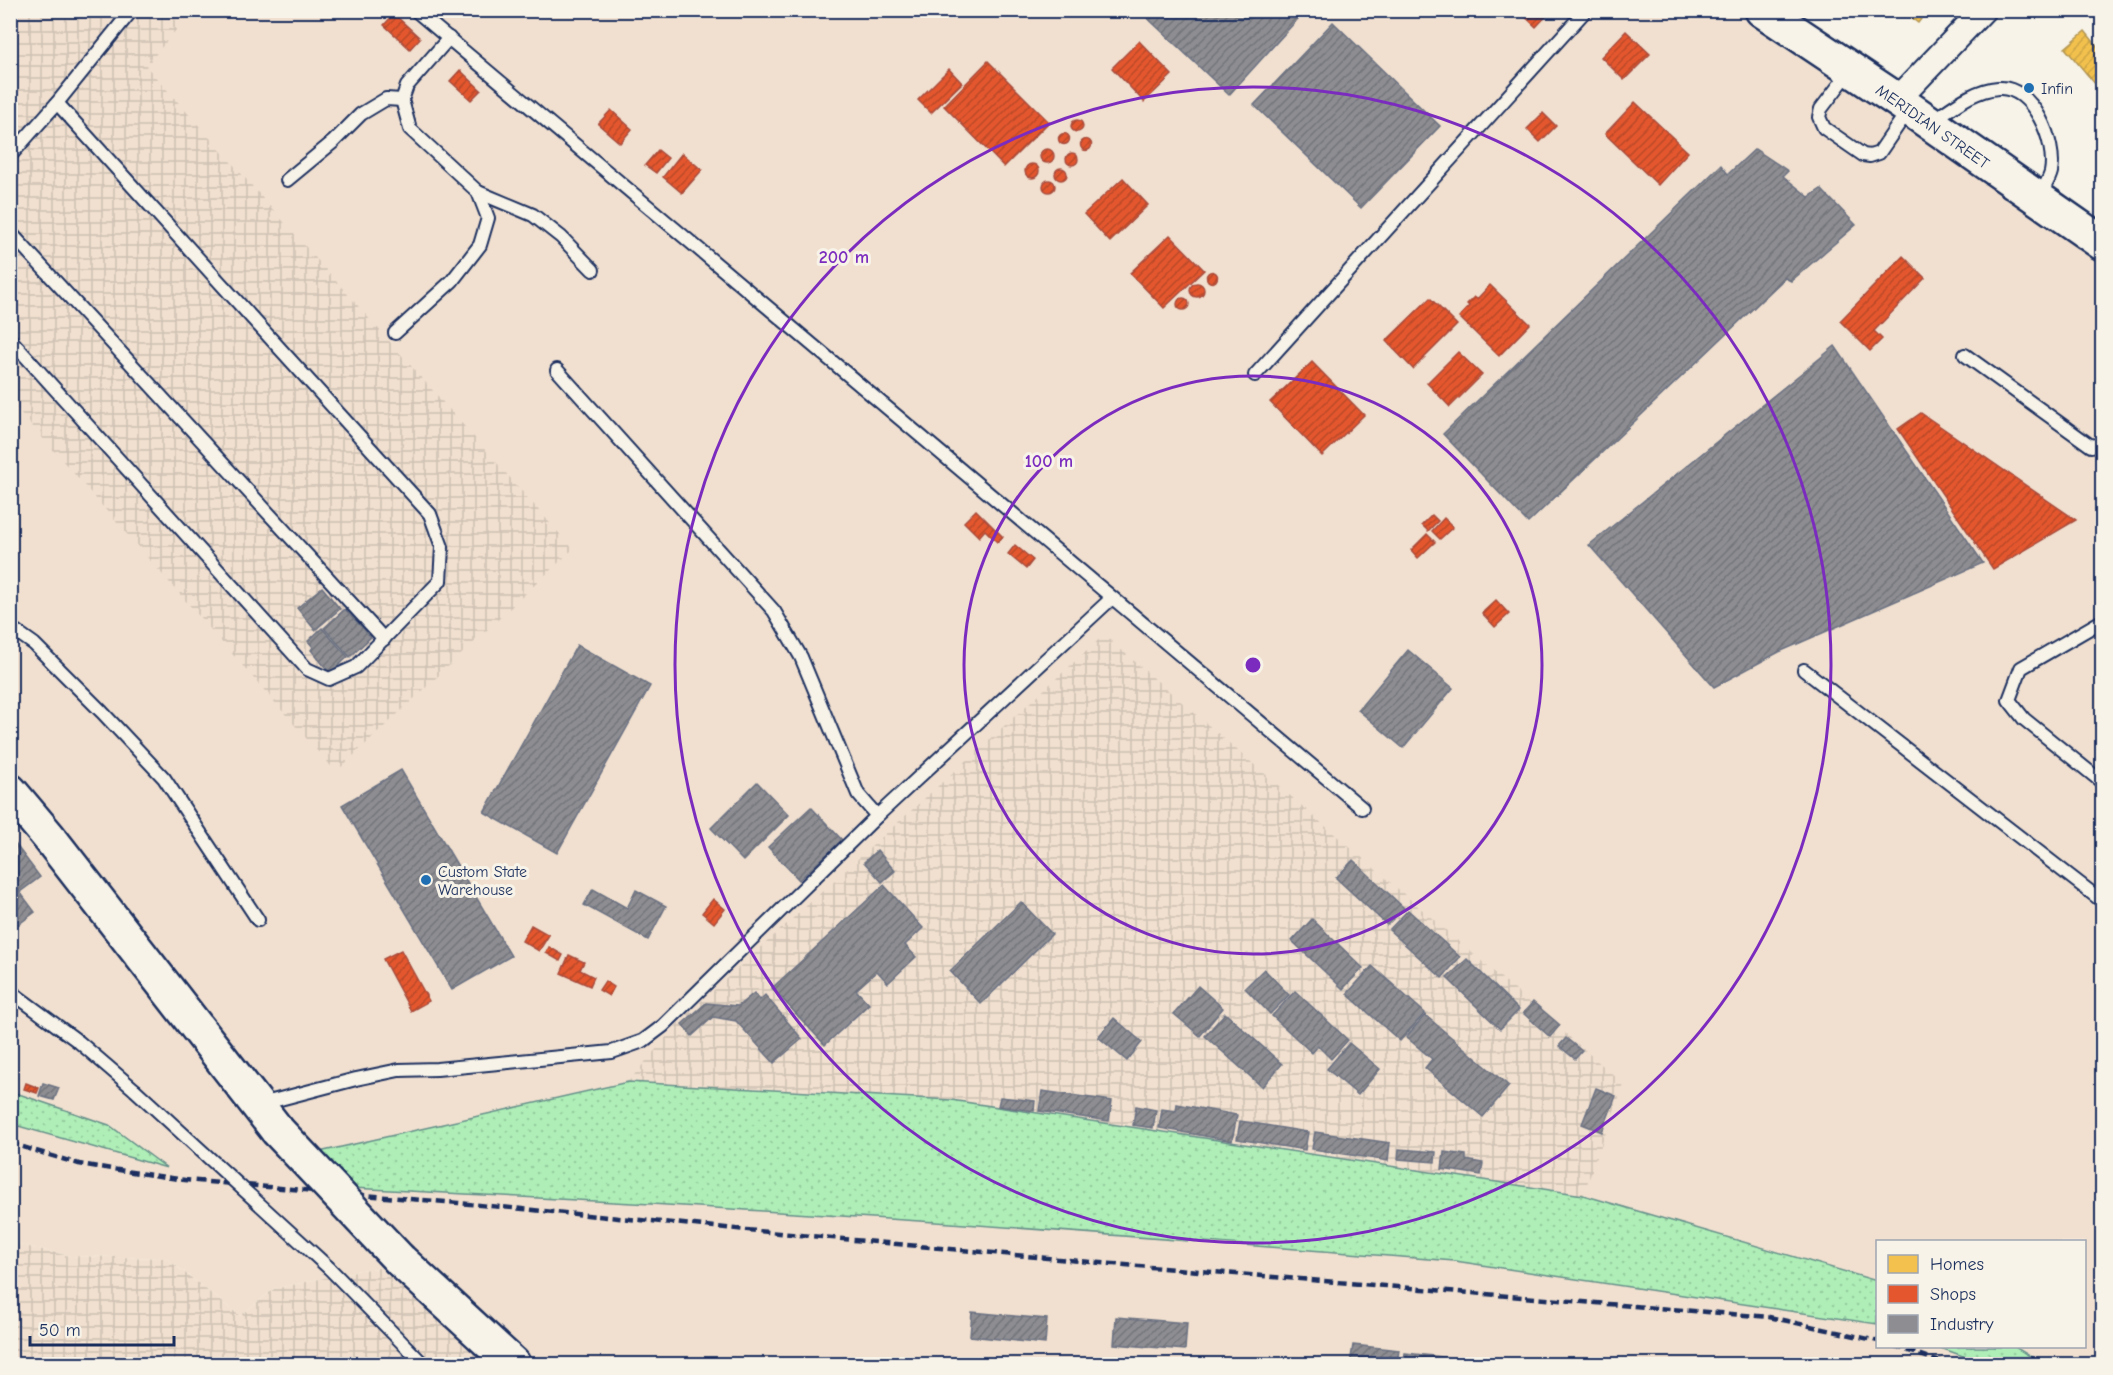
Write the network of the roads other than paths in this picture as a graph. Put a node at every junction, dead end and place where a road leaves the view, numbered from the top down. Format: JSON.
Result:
{"nodes":[{"id":1,"x":132,"y":10,"type":"edge"},
{"id":2,"x":415,"y":10,"type":"edge"},
{"id":3,"x":1586,"y":10,"type":"edge"},
{"id":4,"x":1762,"y":10,"type":"edge"},
{"id":5,"x":1983,"y":10,"type":"edge"},
{"id":6,"x":449,"y":38,"type":"junction"},
{"id":7,"x":1851,"y":70,"type":"junction"},
{"id":8,"x":402,"y":100,"type":"junction"},
{"id":9,"x":57,"y":103,"type":"junction"},
{"id":10,"x":1912,"y":110,"type":"junction"},
{"id":11,"x":10,"y":156,"type":"edge"},
{"id":12,"x":287,"y":180,"type":"dead end"},
{"id":13,"x":478,"y":192,"type":"junction"},
{"id":14,"x":2038,"y":198,"type":"junction"},
{"id":15,"x":10,"y":232,"type":"edge"},
{"id":16,"x":2103,"y":243,"type":"edge"},
{"id":17,"x":593,"y":270,"type":"dead end"},
{"id":18,"x":395,"y":333,"type":"dead end"},
{"id":19,"x":10,"y":339,"type":"edge"},
{"id":20,"x":1965,"y":356,"type":"dead end"},
{"id":21,"x":557,"y":370,"type":"dead end"},
{"id":22,"x":1255,"y":375,"type":"dead end"},
{"id":23,"x":2103,"y":444,"type":"edge"},
{"id":24,"x":1112,"y":598,"type":"junction"},
{"id":25,"x":2103,"y":621,"type":"edge"},
{"id":26,"x":10,"y":627,"type":"edge"},
{"id":27,"x":384,"y":639,"type":"junction"},
{"id":28,"x":1803,"y":670,"type":"dead end"},
{"id":29,"x":2103,"y":782,"type":"edge"},
{"id":30,"x":10,"y":790,"type":"edge"},
{"id":31,"x":1362,"y":808,"type":"dead end"},
{"id":32,"x":877,"y":816,"type":"junction"},
{"id":33,"x":2103,"y":901,"type":"edge"},
{"id":34,"x":258,"y":920,"type":"dead end"},
{"id":35,"x":10,"y":991,"type":"edge"},
{"id":36,"x":256,"y":1105,"type":"junction"},
{"id":37,"x":423,"y":1365,"type":"edge"},
{"id":38,"x":513,"y":1365,"type":"edge"}],
"edges":[{"from":1,"to":9,"type":"lane"},
{"from":2,"to":6,"type":"lane"},
{"from":3,"to":22,"type":"lane"},
{"from":4,"to":7,"type":"main road","name":"MERIDIAN STREET"},
{"from":5,"to":10,"type":"street"},
{"from":6,"to":8,"type":"lane"},
{"from":6,"to":24,"type":"lane"},
{"from":7,"to":10,"type":"main road","name":"MERIDIAN STREET"},
{"from":7,"to":10,"type":"lane"},
{"from":8,"to":12,"type":"lane"},
{"from":8,"to":13,"type":"lane"},
{"from":9,"to":11,"type":"lane"},
{"from":9,"to":27,"type":"lane"},
{"from":10,"to":14,"type":"main road","name":"MERIDIAN STREET"},
{"from":10,"to":14,"type":"lane"},
{"from":13,"to":17,"type":"lane"},
{"from":13,"to":18,"type":"lane"},
{"from":14,"to":16,"type":"main road","name":"MERIDIAN STREET"},
{"from":15,"to":27,"type":"lane"},
{"from":19,"to":27,"type":"lane"},
{"from":20,"to":23,"type":"lane"},
{"from":21,"to":32,"type":"lane"},
{"from":24,"to":31,"type":"lane"},
{"from":24,"to":32,"type":"lane"},
{"from":25,"to":29,"type":"lane"},
{"from":26,"to":34,"type":"lane"},
{"from":28,"to":33,"type":"lane"},
{"from":30,"to":36,"type":"main road"},
{"from":32,"to":36,"type":"lane"},
{"from":35,"to":37,"type":"lane","bridge":true},
{"from":36,"to":38,"type":"main road","bridge":true}]}
